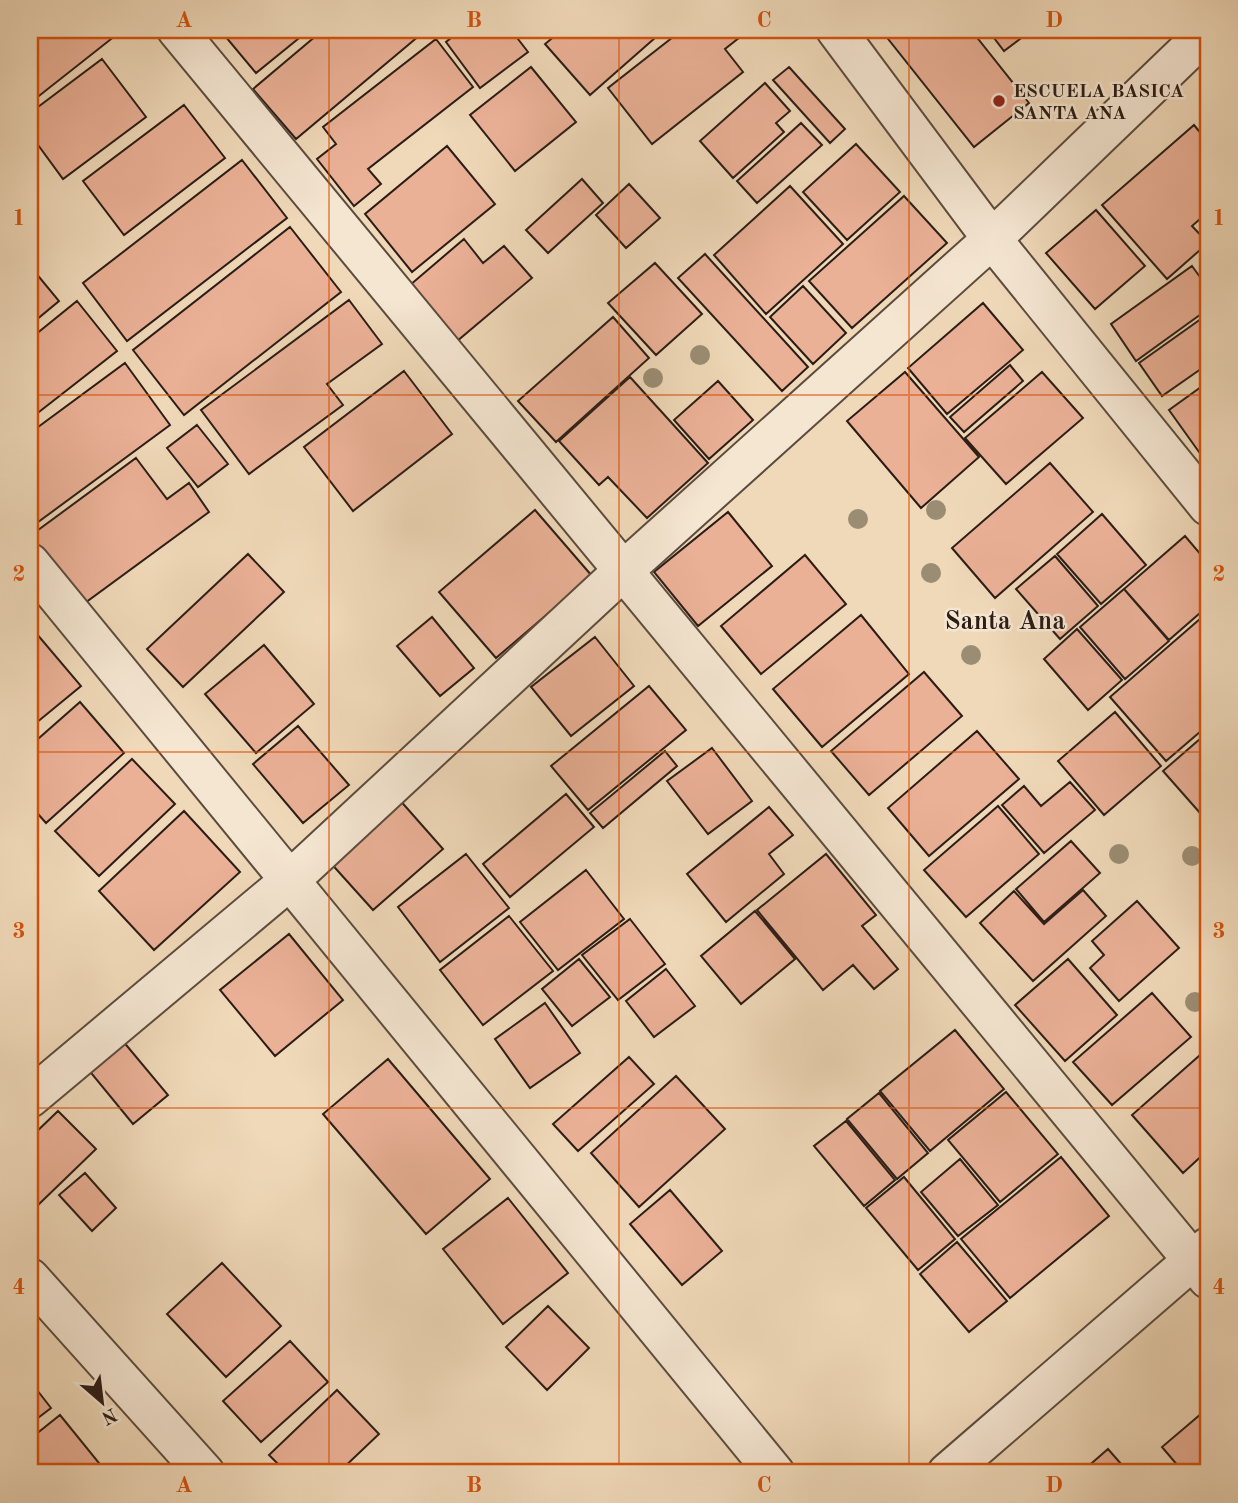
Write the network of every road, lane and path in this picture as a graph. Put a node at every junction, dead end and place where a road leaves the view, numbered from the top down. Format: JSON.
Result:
{"nodes":[{"id":1,"x":177,"y":30,"type":"edge"},
{"id":2,"x":836,"y":30,"type":"edge"},
{"id":3,"x":1208,"y":31,"type":"edge"},
{"id":4,"x":992,"y":239,"type":"junction"},
{"id":5,"x":1208,"y":506,"type":"edge"},
{"id":6,"x":30,"y":564,"type":"edge"},
{"id":7,"x":623,"y":571,"type":"junction"},
{"id":8,"x":289,"y":881,"type":"junction"},
{"id":9,"x":30,"y":1098,"type":"edge"},
{"id":10,"x":1203,"y":1262,"type":"edge"},
{"id":11,"x":30,"y":1278,"type":"edge"},
{"id":12,"x":205,"y":1473,"type":"edge"},
{"id":13,"x":775,"y":1473,"type":"edge"},
{"id":14,"x":947,"y":1473,"type":"edge"}],
"edges":[{"from":1,"to":7,"type":"street"},
{"from":2,"to":4,"type":"street"},
{"from":3,"to":4,"type":"street"},
{"from":4,"to":5,"type":"street"},
{"from":4,"to":7,"type":"street"},
{"from":6,"to":8,"type":"street"},
{"from":7,"to":8,"type":"street"},
{"from":7,"to":10,"type":"street"},
{"from":8,"to":9,"type":"street"},
{"from":8,"to":13,"type":"street"},
{"from":10,"to":14,"type":"street"},
{"from":11,"to":12,"type":"street"}]}
